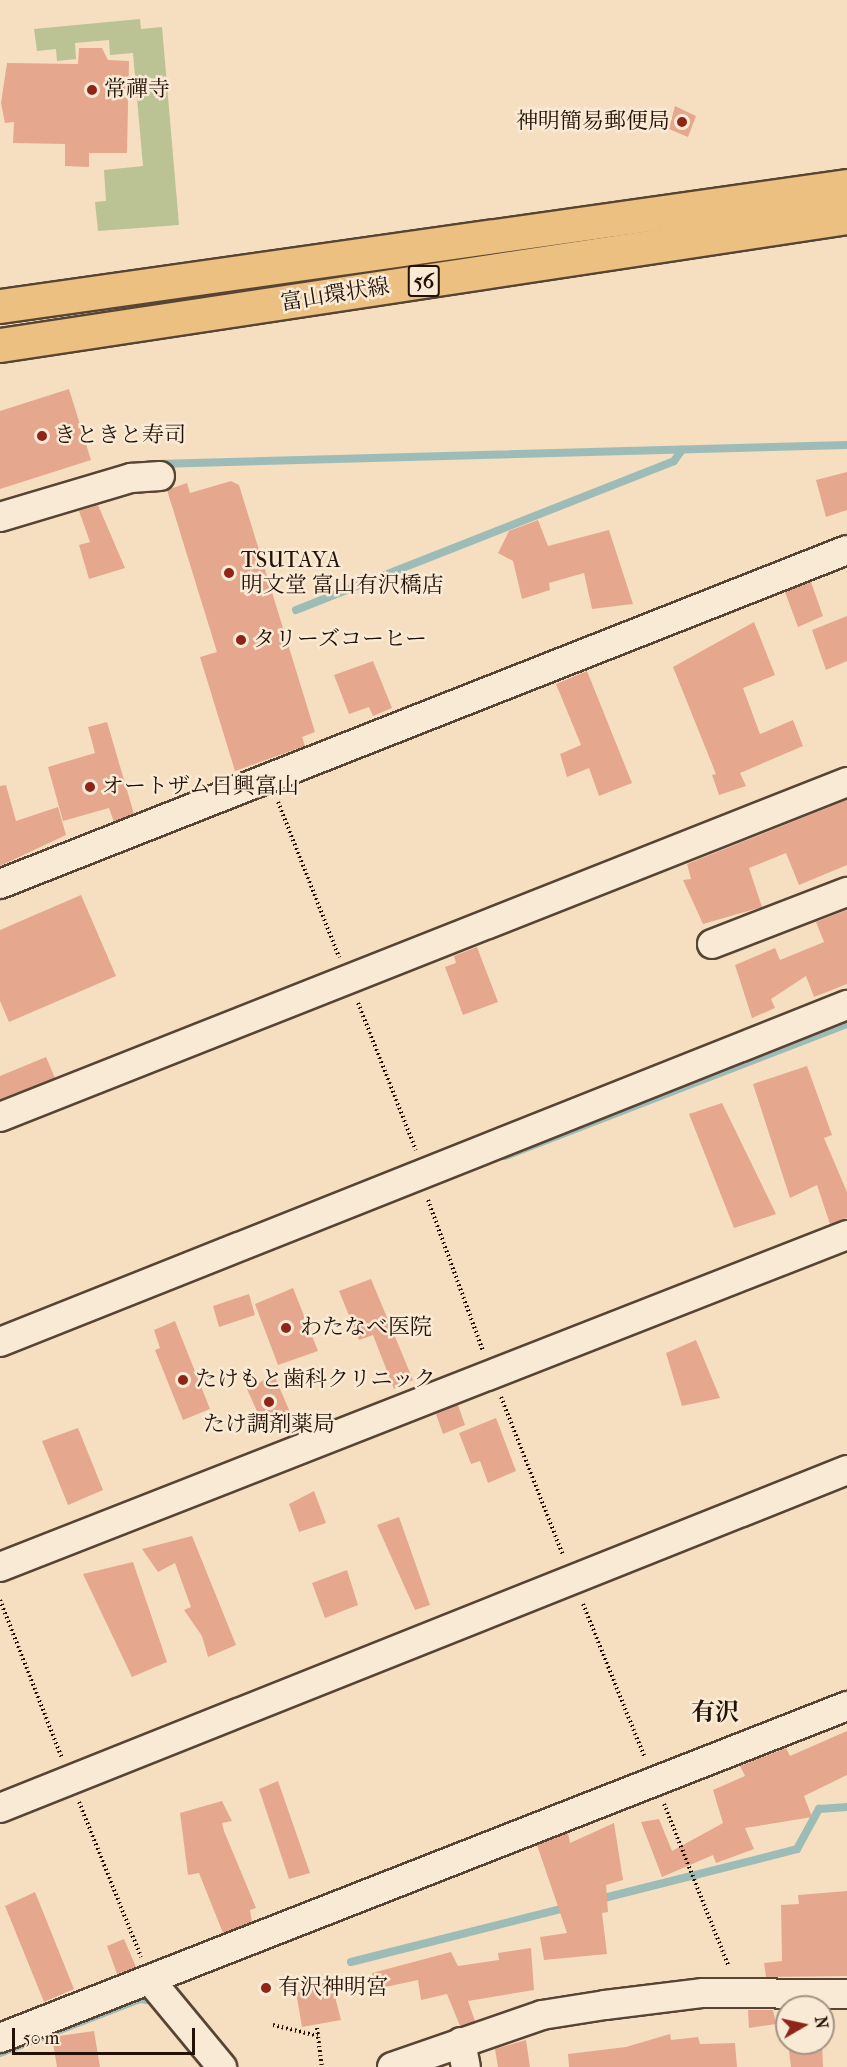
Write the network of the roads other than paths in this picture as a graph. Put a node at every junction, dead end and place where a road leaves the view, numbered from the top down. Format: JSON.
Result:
{"nodes":[{"id":1,"x":847,"y":186,"type":"edge"},
{"id":2,"x":847,"y":217,"type":"edge"},
{"id":3,"x":0,"y":306,"type":"edge"},
{"id":4,"x":0,"y":345,"type":"edge"},
{"id":5,"x":159,"y":477,"type":"dead end"},
{"id":6,"x":0,"y":517,"type":"edge"},
{"id":7,"x":847,"y":550,"type":"edge"},
{"id":8,"x":847,"y":782,"type":"edge"},
{"id":9,"x":0,"y":884,"type":"edge"},
{"id":10,"x":847,"y":892,"type":"edge"},
{"id":11,"x":712,"y":944,"type":"dead end"},
{"id":12,"x":847,"y":1005,"type":"edge"},
{"id":13,"x":0,"y":1117,"type":"edge"},
{"id":14,"x":847,"y":1235,"type":"edge"},
{"id":15,"x":0,"y":1342,"type":"edge"},
{"id":16,"x":847,"y":1470,"type":"edge"},
{"id":17,"x":0,"y":1567,"type":"edge"},
{"id":18,"x":847,"y":1706,"type":"edge"},
{"id":19,"x":0,"y":1808,"type":"edge"},
{"id":20,"x":150,"y":1980,"type":"junction"},
{"id":21,"x":847,"y":1994,"type":"edge"},
{"id":22,"x":0,"y":2038,"type":"edge"},
{"id":23,"x":463,"y":2055,"type":"edge"},
{"id":24,"x":222,"y":2067,"type":"edge"},
{"id":25,"x":392,"y":2067,"type":"edge"}],
"edges":[{"from":1,"to":3,"type":"main road","name":"富山環状線","number":"56"},
{"from":2,"to":4,"type":"main road","name":"富山環状線","number":"56"},
{"from":5,"to":6,"type":"street"},
{"from":7,"to":9,"type":"street"},
{"from":8,"to":13,"type":"street"},
{"from":10,"to":11,"type":"street"},
{"from":12,"to":15,"type":"street"},
{"from":14,"to":17,"type":"street"},
{"from":16,"to":19,"type":"street"},
{"from":18,"to":20,"type":"street"},
{"from":20,"to":22,"type":"street"},
{"from":20,"to":24,"type":"street"},
{"from":21,"to":23,"type":"street"},
{"from":23,"to":25,"type":"street"}]}
